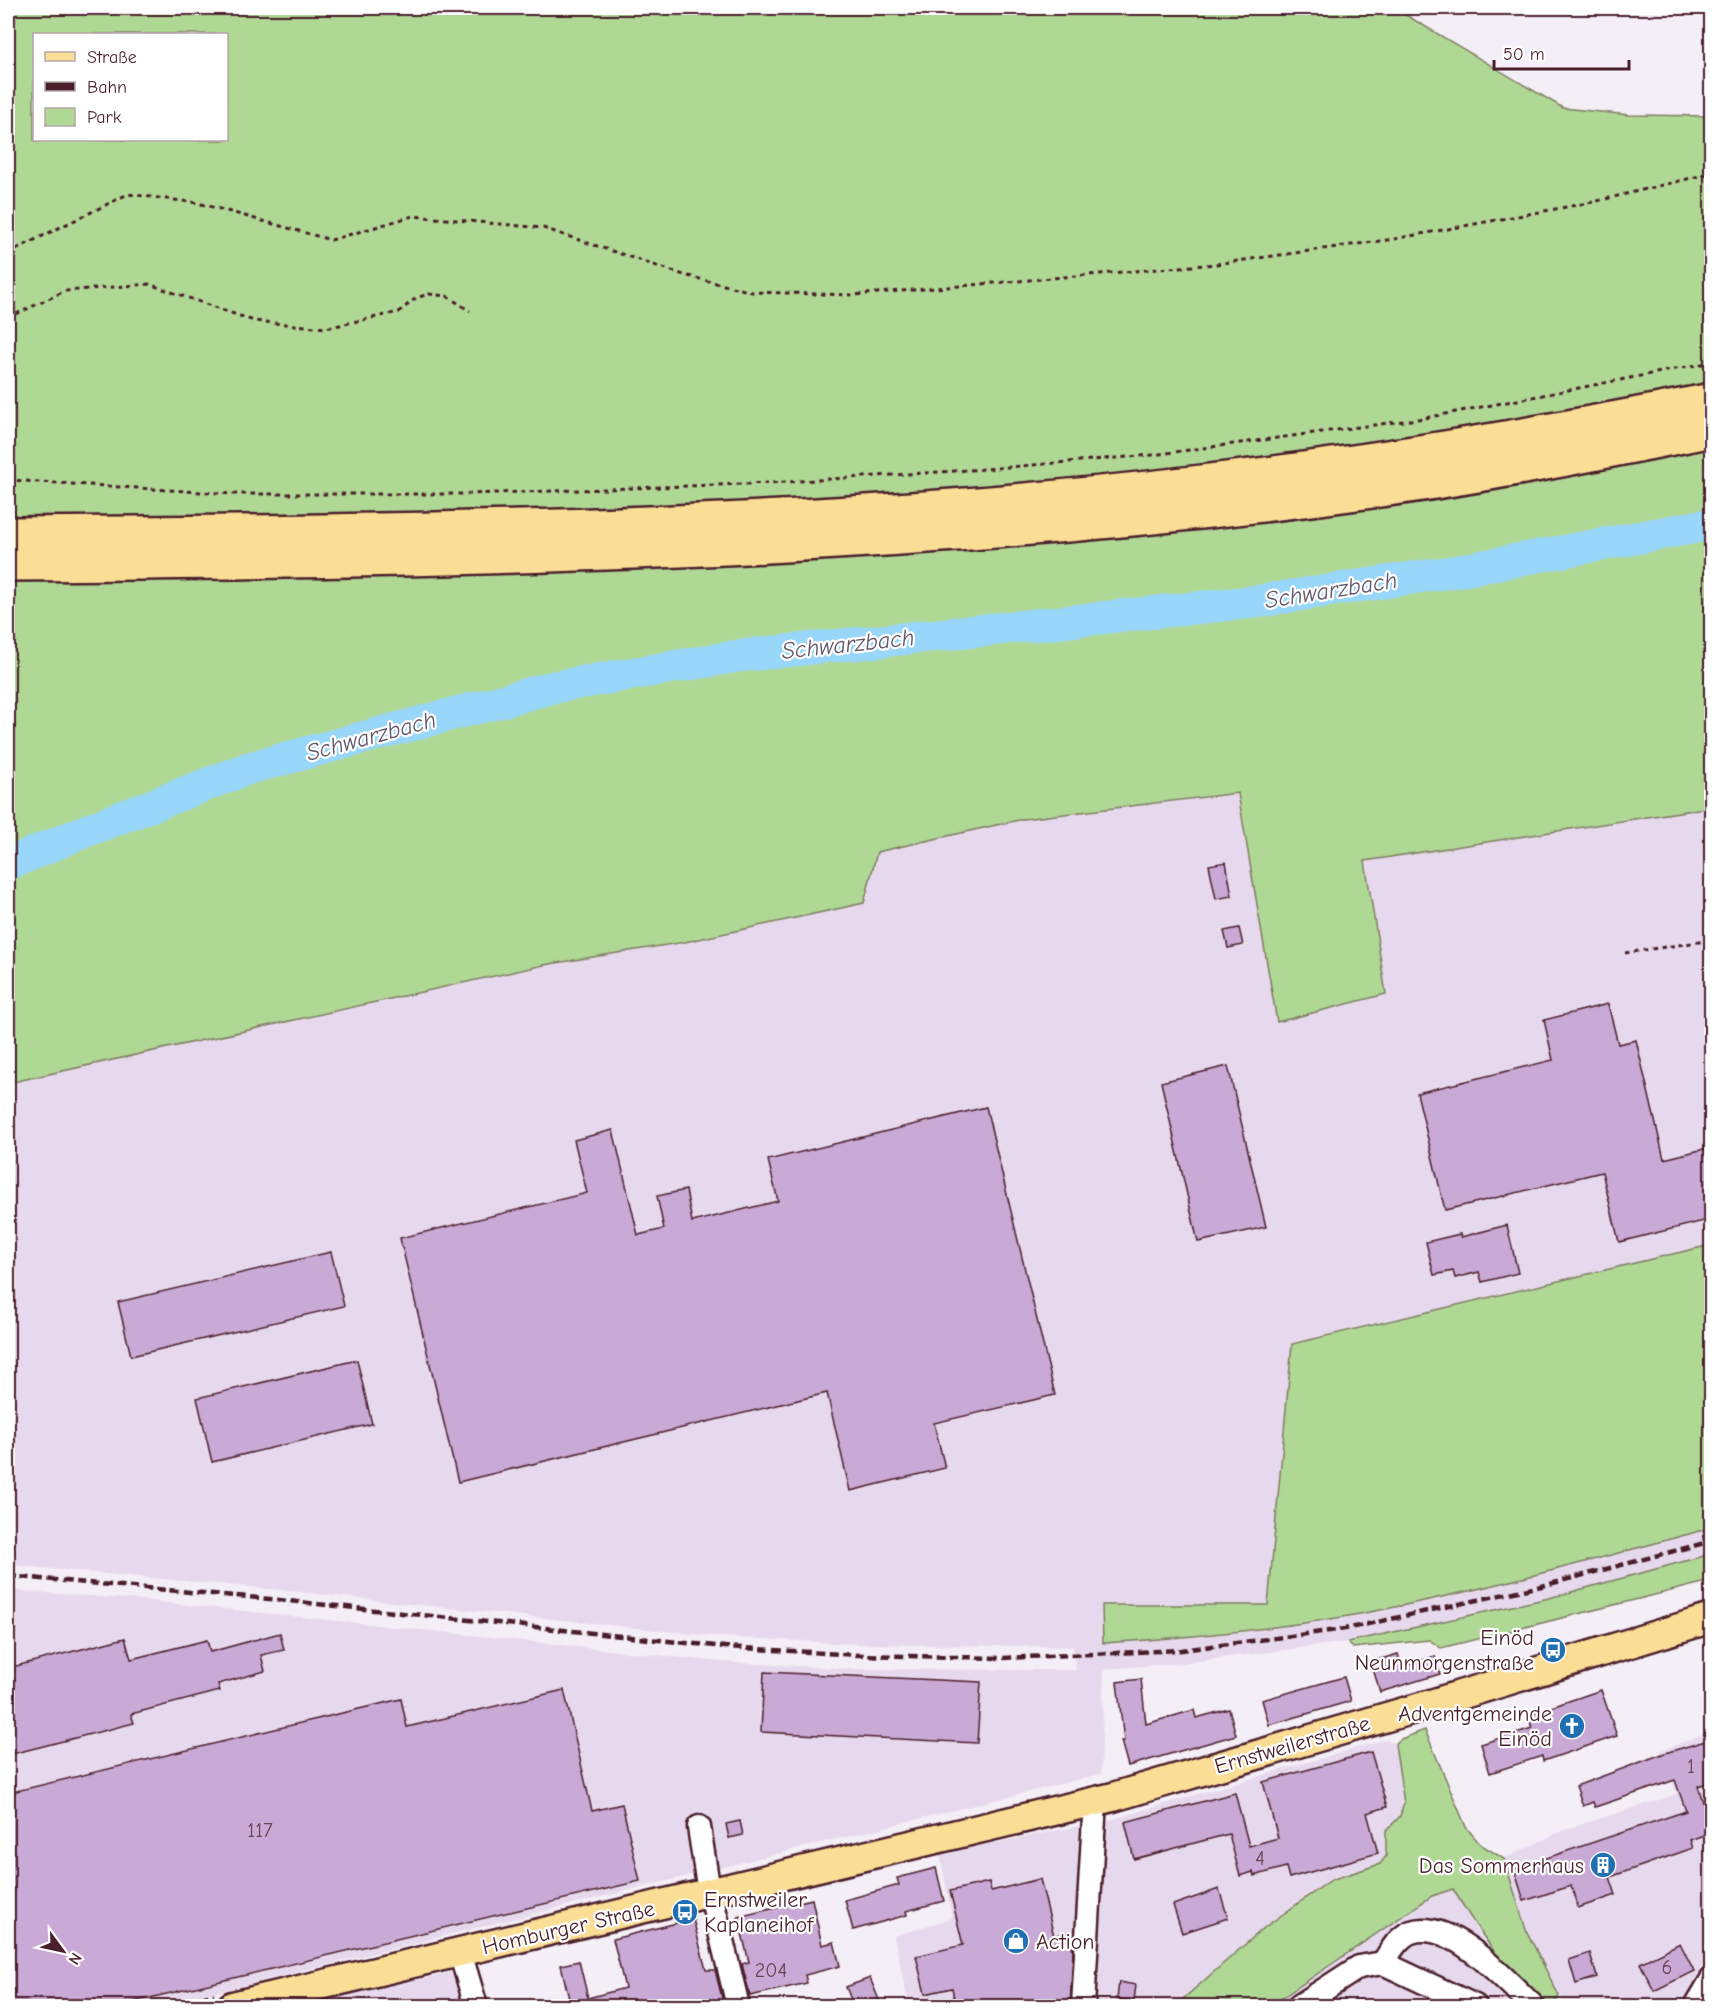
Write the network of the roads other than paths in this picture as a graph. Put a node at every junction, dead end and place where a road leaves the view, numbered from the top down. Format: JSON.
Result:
{"nodes":[{"id":1,"x":1712,"y":400,"type":"edge"},
{"id":2,"x":1712,"y":430,"type":"edge"},
{"id":3,"x":8,"y":534,"type":"edge"},
{"id":4,"x":8,"y":564,"type":"edge"},
{"id":5,"x":1712,"y":1618,"type":"edge"},
{"id":6,"x":1104,"y":1799,"type":"junction"},
{"id":7,"x":699,"y":1827,"type":"dead end"},
{"id":8,"x":710,"y":1893,"type":"junction"},
{"id":9,"x":460,"y":1952,"type":"junction"},
{"id":10,"x":1383,"y":1963,"type":"junction"},
{"id":11,"x":1712,"y":1979,"type":"edge"},
{"id":12,"x":232,"y":2007,"type":"edge"},
{"id":13,"x":476,"y":2007,"type":"edge"},
{"id":14,"x":738,"y":2007,"type":"edge"},
{"id":15,"x":1083,"y":2007,"type":"edge"},
{"id":16,"x":1299,"y":2007,"type":"edge"},
{"id":17,"x":1475,"y":2007,"type":"edge"},
{"id":18,"x":1533,"y":2007,"type":"edge"},
{"id":19,"x":1696,"y":2007,"type":"edge"}],
"edges":[{"from":1,"to":3,"type":"highway"},
{"from":2,"to":4,"type":"highway"},
{"from":5,"to":6,"type":"main road","name":"Ernstweilerstraße"},
{"from":6,"to":8,"type":"main road","name":"Homburger Straße"},
{"from":6,"to":15,"type":"lane"},
{"from":7,"to":8,"type":"lane"},
{"from":8,"to":9,"type":"main road","name":"Homburger Straße"},
{"from":8,"to":14,"type":"lane"},
{"from":9,"to":12,"type":"main road","name":"Homburger Straße"},
{"from":9,"to":13,"type":"lane"},
{"from":10,"to":16,"type":"lane"},
{"from":10,"to":17,"type":"lane"},
{"from":10,"to":18,"type":"lane"},
{"from":11,"to":19,"type":"lane"}]}
